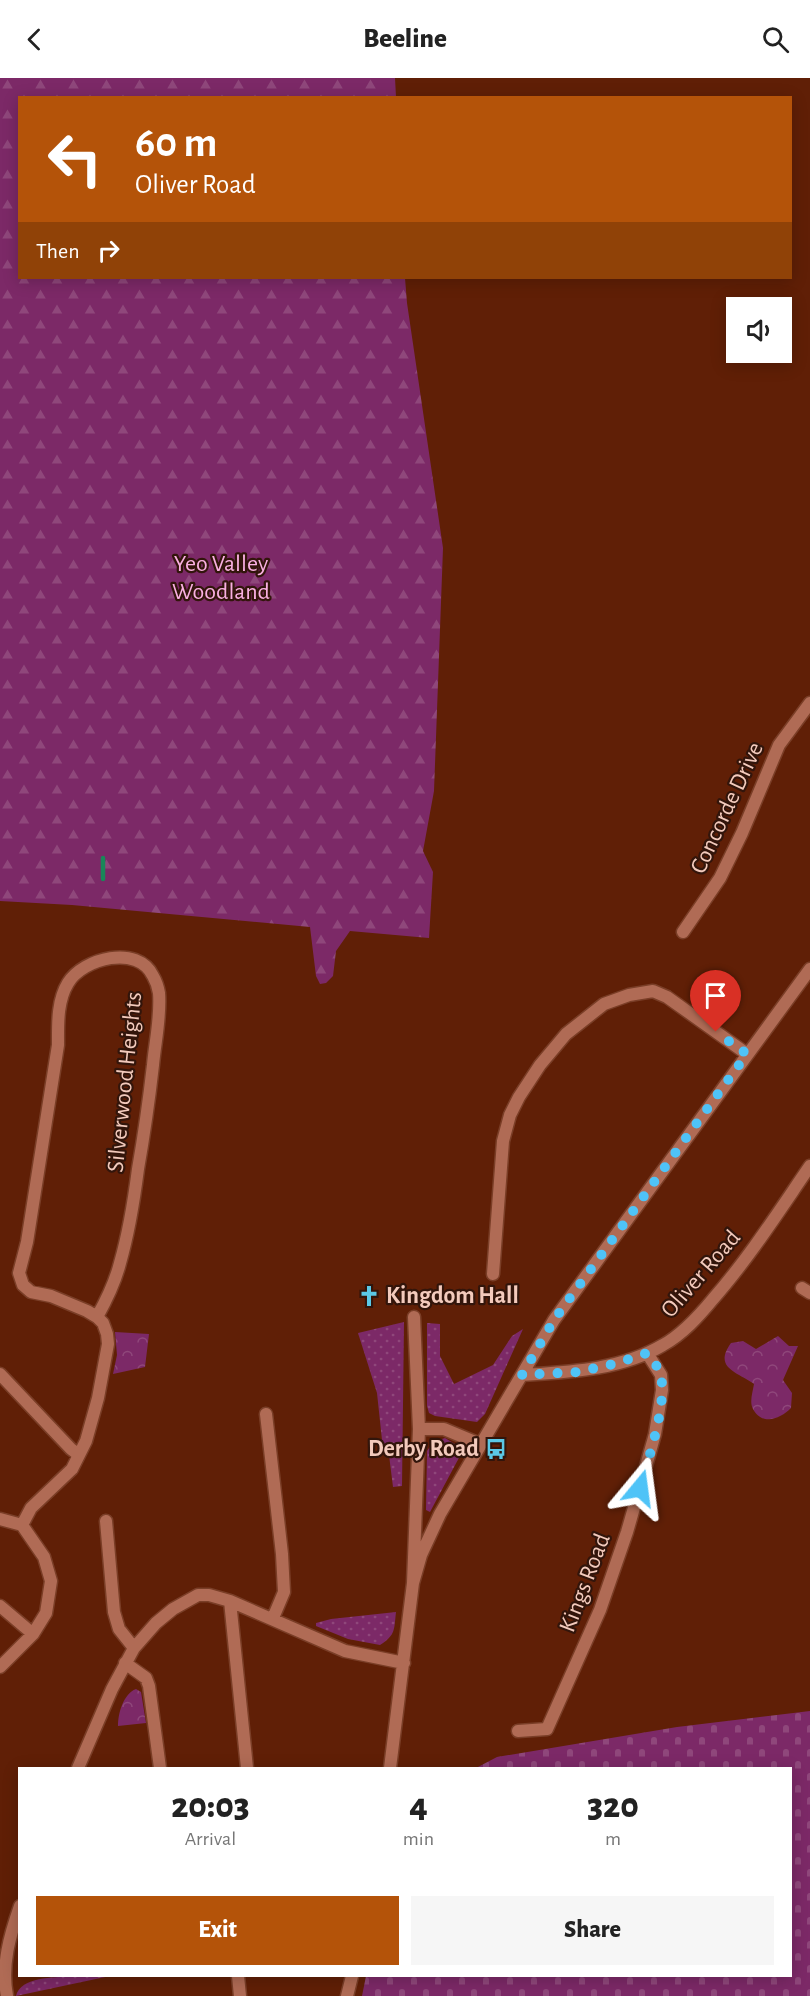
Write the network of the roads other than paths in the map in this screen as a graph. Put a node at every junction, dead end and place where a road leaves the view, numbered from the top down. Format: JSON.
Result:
{"nodes":[{"id":1,"x":810,"y":703,"type":"edge"},
{"id":2,"x":683,"y":932,"type":"dead end"},
{"id":3,"x":810,"y":969,"type":"edge"},
{"id":4,"x":747,"y":1054,"type":"junction"},
{"id":5,"x":810,"y":1166,"type":"edge"},
{"id":6,"x":493,"y":1274,"type":"dead end"},
{"id":7,"x":97,"y":1317,"type":"junction"},
{"id":8,"x":414,"y":1317,"type":"dead end"},
{"id":9,"x":647,"y":1353,"type":"junction"},
{"id":10,"x":0,"y":1374,"type":"edge"},
{"id":11,"x":522,"y":1375,"type":"junction"},
{"id":12,"x":266,"y":1414,"type":"dead end"},
{"id":13,"x":419,"y":1429,"type":"junction"},
{"id":14,"x":480,"y":1444,"type":"junction"},
{"id":15,"x":79,"y":1455,"type":"junction"},
{"id":16,"x":0,"y":1519,"type":"edge"},
{"id":17,"x":106,"y":1521,"type":"dead end"},
{"id":18,"x":22,"y":1525,"type":"junction"},
{"id":19,"x":413,"y":1583,"type":"junction"},
{"id":20,"x":230,"y":1601,"type":"junction"},
{"id":21,"x":0,"y":1606,"type":"edge"},
{"id":22,"x":273,"y":1618,"type":"junction"},
{"id":23,"x":33,"y":1634,"type":"junction"},
{"id":24,"x":134,"y":1648,"type":"junction"},
{"id":25,"x":125,"y":1663,"type":"junction"},
{"id":26,"x":404,"y":1664,"type":"junction"},
{"id":27,"x":0,"y":1667,"type":"edge"},
{"id":28,"x":518,"y":1731,"type":"dead end"},
{"id":29,"x":78,"y":1767,"type":"edge"},
{"id":30,"x":160,"y":1767,"type":"edge"},
{"id":31,"x":247,"y":1767,"type":"edge"},
{"id":32,"x":390,"y":1767,"type":"edge"},
{"id":33,"x":18,"y":1913,"type":"edge"},
{"id":34,"x":238,"y":1977,"type":"edge"},
{"id":35,"x":352,"y":1977,"type":"edge"},
{"id":36,"x":7,"y":1996,"type":"edge"},
{"id":37,"x":240,"y":1996,"type":"edge"},
{"id":38,"x":347,"y":1996,"type":"edge"}],
"edges":[{"from":1,"to":2,"type":"street","name":"Concorde Drive"},
{"from":3,"to":4,"type":"street"},
{"from":4,"to":6,"type":"street"},
{"from":4,"to":11,"type":"street"},
{"from":5,"to":9,"type":"street","name":"Oliver Road"},
{"from":7,"to":7,"type":"street","name":"Silverwood Heights"},
{"from":7,"to":15,"type":"street"},
{"from":8,"to":13,"type":"street"},
{"from":9,"to":11,"type":"street","name":"Oliver Road"},
{"from":9,"to":28,"type":"street","name":"Kings Road"},
{"from":10,"to":15,"type":"street"},
{"from":11,"to":14,"type":"street"},
{"from":12,"to":22,"type":"street"},
{"from":13,"to":14,"type":"street"},
{"from":13,"to":19,"type":"street"},
{"from":14,"to":19,"type":"street"},
{"from":15,"to":18,"type":"street"},
{"from":16,"to":18,"type":"street"},
{"from":17,"to":24,"type":"street"},
{"from":18,"to":23,"type":"street"},
{"from":19,"to":26,"type":"street"},
{"from":20,"to":22,"type":"street"},
{"from":20,"to":24,"type":"street"},
{"from":20,"to":31,"type":"street"},
{"from":21,"to":23,"type":"street"},
{"from":22,"to":26,"type":"street"},
{"from":23,"to":27,"type":"street"},
{"from":24,"to":25,"type":"street"},
{"from":25,"to":29,"type":"street"},
{"from":25,"to":30,"type":"street"},
{"from":26,"to":32,"type":"street"},
{"from":33,"to":36,"type":"street"},
{"from":34,"to":37,"type":"street"},
{"from":35,"to":38,"type":"street"}]}
